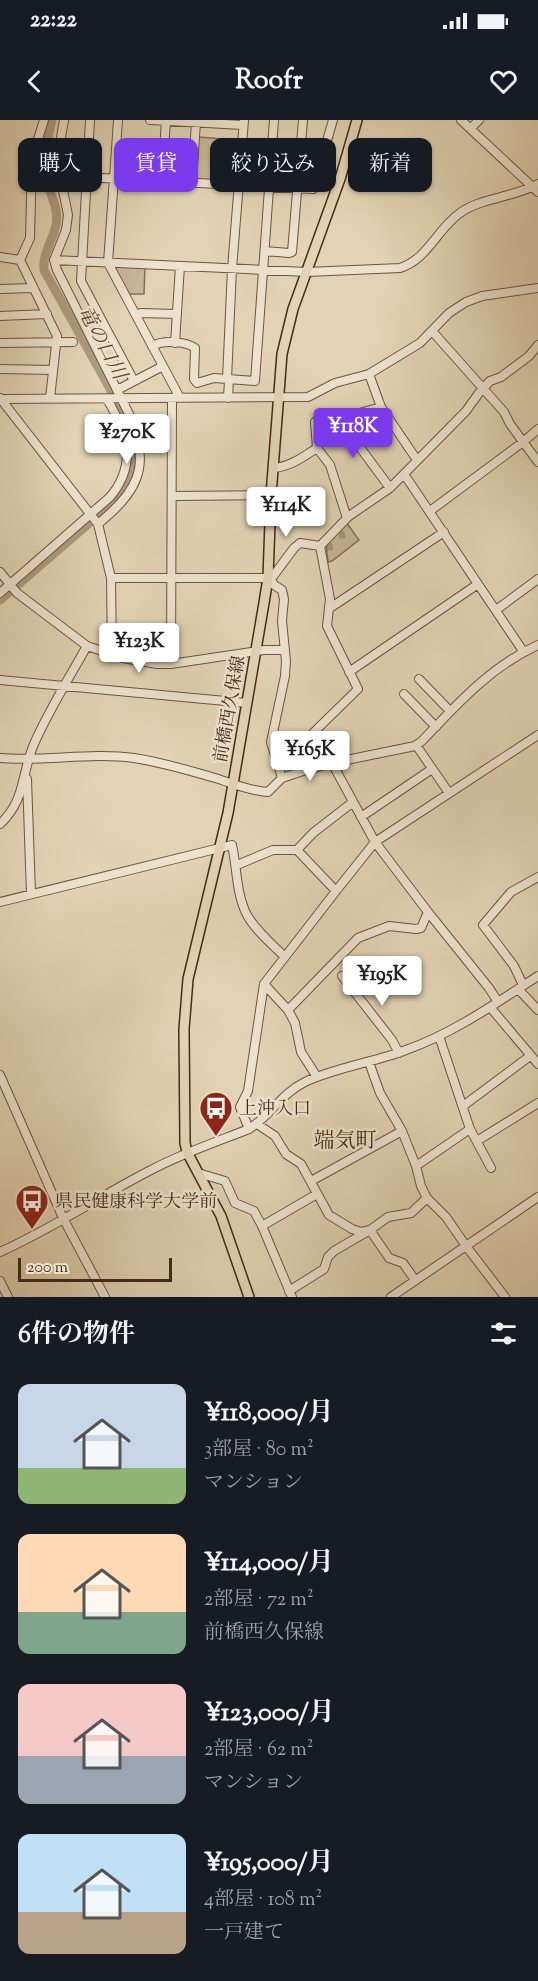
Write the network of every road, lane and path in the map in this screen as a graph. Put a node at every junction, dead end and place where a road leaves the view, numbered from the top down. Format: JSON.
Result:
{"nodes":[{"id":1,"x":44,"y":120,"type":"edge"},
{"id":2,"x":64,"y":120,"type":"edge"},
{"id":3,"x":90,"y":120,"type":"edge"},
{"id":4,"x":118,"y":120,"type":"edge"},
{"id":5,"x":150,"y":120,"type":"edge"},
{"id":6,"x":166,"y":120,"type":"edge"},
{"id":7,"x":274,"y":120,"type":"edge"},
{"id":8,"x":303,"y":120,"type":"edge"},
{"id":9,"x":333,"y":120,"type":"edge"},
{"id":10,"x":357,"y":120,"type":"edge"},
{"id":11,"x":461,"y":120,"type":"edge"},
{"id":12,"x":479,"y":120,"type":"edge"},
{"id":13,"x":196,"y":122,"type":"junction"},
{"id":14,"x":243,"y":122,"type":"edge"},
{"id":15,"x":471,"y":128,"type":"junction"},
{"id":16,"x":38,"y":138,"type":"edge"},
{"id":17,"x":61,"y":138,"type":"edge"},
{"id":18,"x":89,"y":138,"type":"edge"},
{"id":19,"x":117,"y":138,"type":"edge"},
{"id":20,"x":165,"y":138,"type":"edge"},
{"id":21,"x":195,"y":138,"type":"edge"},
{"id":22,"x":242,"y":138,"type":"edge"},
{"id":23,"x":273,"y":138,"type":"edge"},
{"id":24,"x":302,"y":138,"type":"edge"},
{"id":25,"x":328,"y":138,"type":"edge"},
{"id":26,"x":102,"y":178,"type":"edge"},
{"id":27,"x":114,"y":178,"type":"joint"},
{"id":28,"x":536,"y":188,"type":"edge"},
{"id":29,"x":31,"y":192,"type":"edge"},
{"id":30,"x":62,"y":192,"type":"edge"},
{"id":31,"x":86,"y":192,"type":"edge"},
{"id":32,"x":238,"y":192,"type":"edge"},
{"id":33,"x":269,"y":192,"type":"edge"},
{"id":34,"x":298,"y":192,"type":"edge"},
{"id":35,"x":265,"y":251,"type":"junction"},
{"id":36,"x":0,"y":257,"type":"edge"},
{"id":37,"x":20,"y":260,"type":"junction"},
{"id":38,"x":54,"y":260,"type":"junction"},
{"id":39,"x":82,"y":262,"type":"junction"},
{"id":40,"x":108,"y":263,"type":"junction"},
{"id":41,"x":180,"y":266,"type":"junction"},
{"id":42,"x":232,"y":269,"type":"junction"},
{"id":43,"x":263,"y":270,"type":"junction"},
{"id":44,"x":307,"y":272,"type":"junction"},
{"id":45,"x":33,"y":288,"type":"junction"},
{"id":46,"x":538,"y":288,"type":"edge"},
{"id":47,"x":0,"y":290,"type":"edge"},
{"id":48,"x":47,"y":314,"type":"junction"},
{"id":49,"x":177,"y":314,"type":"junction"},
{"id":50,"x":136,"y":315,"type":"junction"},
{"id":51,"x":0,"y":316,"type":"edge"},
{"id":52,"x":432,"y":331,"type":"junction"},
{"id":53,"x":73,"y":342,"type":"dead end"},
{"id":54,"x":0,"y":343,"type":"edge"},
{"id":55,"x":58,"y":343,"type":"junction"},
{"id":56,"x":176,"y":343,"type":"junction"},
{"id":57,"x":538,"y":345,"type":"edge"},
{"id":58,"x":152,"y":346,"type":"junction"},
{"id":59,"x":163,"y":366,"type":"junction"},
{"id":60,"x":0,"y":369,"type":"edge"},
{"id":61,"x":53,"y":370,"type":"junction"},
{"id":62,"x":369,"y":374,"type":"junction"},
{"id":63,"x":228,"y":379,"type":"junction"},
{"id":64,"x":134,"y":381,"type":"junction"},
{"id":65,"x":117,"y":388,"type":"junction"},
{"id":66,"x":483,"y":389,"type":"junction"},
{"id":67,"x":50,"y":398,"type":"junction"},
{"id":68,"x":176,"y":398,"type":"junction"},
{"id":69,"x":228,"y":398,"type":"junction"},
{"id":70,"x":277,"y":398,"type":"junction"},
{"id":71,"x":0,"y":399,"type":"edge"},
{"id":72,"x":108,"y":399,"type":"junction"},
{"id":73,"x":122,"y":399,"type":"junction"},
{"id":74,"x":381,"y":407,"type":"junction"},
{"id":75,"x":349,"y":416,"type":"junction"},
{"id":76,"x":538,"y":429,"type":"edge"},
{"id":77,"x":523,"y":442,"type":"junction"},
{"id":78,"x":317,"y":448,"type":"junction"},
{"id":79,"x":417,"y":460,"type":"junction"},
{"id":80,"x":538,"y":462,"type":"edge"},
{"id":81,"x":273,"y":468,"type":"junction"},
{"id":82,"x":404,"y":474,"type":"junction"},
{"id":83,"x":390,"y":488,"type":"junction"},
{"id":84,"x":271,"y":495,"type":"junction"},
{"id":85,"x":173,"y":496,"type":"junction"},
{"id":86,"x":430,"y":511,"type":"junction"},
{"id":87,"x":90,"y":514,"type":"junction"},
{"id":88,"x":347,"y":518,"type":"junction"},
{"id":89,"x":98,"y":523,"type":"junction"},
{"id":90,"x":444,"y":532,"type":"junction"},
{"id":91,"x":320,"y":546,"type":"junction"},
{"id":92,"x":0,"y":573,"type":"edge"},
{"id":93,"x":172,"y":577,"type":"junction"},
{"id":94,"x":111,"y":578,"type":"junction"},
{"id":95,"x":269,"y":578,"type":"junction"},
{"id":96,"x":538,"y":579,"type":"edge"},
{"id":97,"x":10,"y":584,"type":"junction"},
{"id":98,"x":478,"y":584,"type":"junction"},
{"id":99,"x":0,"y":592,"type":"edge"},
{"id":100,"x":330,"y":608,"type":"junction"},
{"id":101,"x":496,"y":610,"type":"junction"},
{"id":102,"x":538,"y":645,"type":"edge"},
{"id":103,"x":87,"y":646,"type":"junction"},
{"id":104,"x":285,"y":650,"type":"junction"},
{"id":105,"x":256,"y":651,"type":"junction"},
{"id":106,"x":524,"y":651,"type":"junction"},
{"id":107,"x":112,"y":654,"type":"junction"},
{"id":108,"x":171,"y":664,"type":"junction"},
{"id":109,"x":349,"y":672,"type":"junction"},
{"id":110,"x":419,"y":679,"type":"dead end"},
{"id":111,"x":0,"y":680,"type":"edge"},
{"id":112,"x":65,"y":686,"type":"junction"},
{"id":113,"x":404,"y":694,"type":"dead end"},
{"id":114,"x":247,"y":703,"type":"junction"},
{"id":115,"x":450,"y":711,"type":"junction"},
{"id":116,"x":436,"y":727,"type":"junction"},
{"id":117,"x":538,"y":735,"type":"edge"},
{"id":118,"x":416,"y":746,"type":"junction"},
{"id":119,"x":0,"y":758,"type":"edge"},
{"id":120,"x":27,"y":760,"type":"junction"},
{"id":121,"x":332,"y":763,"type":"junction"},
{"id":122,"x":432,"y":769,"type":"junction"},
{"id":123,"x":26,"y":775,"type":"junction"},
{"id":124,"x":282,"y":778,"type":"junction"},
{"id":125,"x":233,"y":783,"type":"junction"},
{"id":126,"x":449,"y":793,"type":"junction"},
{"id":127,"x":353,"y":802,"type":"junction"},
{"id":128,"x":361,"y":817,"type":"junction"},
{"id":129,"x":0,"y":824,"type":"edge"},
{"id":130,"x":375,"y":842,"type":"junction"},
{"id":131,"x":220,"y":847,"type":"junction"},
{"id":132,"x":297,"y":850,"type":"junction"},
{"id":133,"x":237,"y":865,"type":"junction"},
{"id":134,"x":538,"y":877,"type":"edge"},
{"id":135,"x":336,"y":891,"type":"junction"},
{"id":136,"x":31,"y":894,"type":"junction"},
{"id":137,"x":0,"y":902,"type":"edge"},
{"id":138,"x":428,"y":912,"type":"junction"},
{"id":139,"x":285,"y":957,"type":"junction"},
{"id":140,"x":342,"y":976,"type":"dead end"},
{"id":141,"x":538,"y":976,"type":"edge"},
{"id":142,"x":264,"y":984,"type":"junction"},
{"id":143,"x":520,"y":987,"type":"junction"},
{"id":144,"x":498,"y":1002,"type":"junction"},
{"id":145,"x":490,"y":1007,"type":"junction"},
{"id":146,"x":288,"y":1010,"type":"junction"},
{"id":147,"x":538,"y":1010,"type":"edge"},
{"id":148,"x":439,"y":1036,"type":"junction"},
{"id":149,"x":399,"y":1053,"type":"junction"},
{"id":150,"x":530,"y":1056,"type":"junction"},
{"id":151,"x":369,"y":1062,"type":"junction"},
{"id":152,"x":538,"y":1064,"type":"edge"},
{"id":153,"x":0,"y":1075,"type":"edge"},
{"id":154,"x":317,"y":1077,"type":"junction"},
{"id":155,"x":538,"y":1103,"type":"edge"},
{"id":156,"x":463,"y":1106,"type":"junction"},
{"id":157,"x":257,"y":1124,"type":"junction"},
{"id":158,"x":249,"y":1129,"type":"junction"},
{"id":159,"x":470,"y":1129,"type":"junction"},
{"id":160,"x":402,"y":1131,"type":"junction"},
{"id":161,"x":477,"y":1140,"type":"junction"},
{"id":162,"x":187,"y":1152,"type":"junction"},
{"id":163,"x":416,"y":1166,"type":"junction"},
{"id":164,"x":491,"y":1168,"type":"dead end"},
{"id":165,"x":198,"y":1173,"type":"junction"},
{"id":166,"x":311,"y":1181,"type":"junction"},
{"id":167,"x":317,"y":1194,"type":"junction"},
{"id":168,"x":538,"y":1197,"type":"edge"},
{"id":169,"x":427,"y":1198,"type":"junction"},
{"id":170,"x":63,"y":1218,"type":"junction"},
{"id":171,"x":262,"y":1226,"type":"junction"},
{"id":172,"x":369,"y":1230,"type":"junction"},
{"id":173,"x":466,"y":1246,"type":"junction"},
{"id":174,"x":0,"y":1252,"type":"edge"},
{"id":175,"x":415,"y":1280,"type":"junction"},
{"id":176,"x":0,"y":1281,"type":"edge"},
{"id":177,"x":290,"y":1294,"type":"edge"},
{"id":178,"x":400,"y":1294,"type":"edge"},
{"id":179,"x":8,"y":1297,"type":"edge"},
{"id":180,"x":105,"y":1297,"type":"edge"},
{"id":181,"x":249,"y":1297,"type":"edge"},
{"id":182,"x":391,"y":1297,"type":"edge"},
{"id":183,"x":505,"y":1297,"type":"edge"}],
"edges":[{"from":1,"to":16,"type":"street"},
{"from":2,"to":17,"type":"street"},
{"from":3,"to":18,"type":"street"},
{"from":4,"to":19,"type":"street"},
{"from":5,"to":6,"type":"street"},
{"from":6,"to":13,"type":"street"},
{"from":6,"to":20,"type":"street"},
{"from":7,"to":23,"type":"street"},
{"from":8,"to":24,"type":"street"},
{"from":9,"to":25,"type":"street"},
{"from":10,"to":44,"type":"main road","name":"前橋西久保線"},
{"from":11,"to":15,"type":"street"},
{"from":12,"to":15,"type":"street"},
{"from":13,"to":14,"type":"street"},
{"from":13,"to":21,"type":"street"},
{"from":14,"to":22,"type":"street"},
{"from":15,"to":28,"type":"street"},
{"from":26,"to":27,"type":"street"},
{"from":27,"to":40,"type":"street"},
{"from":28,"to":44,"type":"street"},
{"from":29,"to":37,"type":"street"},
{"from":30,"to":38,"type":"street"},
{"from":31,"to":39,"type":"street"},
{"from":32,"to":42,"type":"street"},
{"from":33,"to":35,"type":"street"},
{"from":34,"to":35,"type":"street"},
{"from":35,"to":43,"type":"street"},
{"from":36,"to":37,"type":"street"},
{"from":37,"to":45,"type":"street"},
{"from":38,"to":39,"type":"street"},
{"from":38,"to":65,"type":"street"},
{"from":39,"to":40,"type":"street"},
{"from":39,"to":64,"type":"street"},
{"from":40,"to":41,"type":"street"},
{"from":40,"to":50,"type":"street"},
{"from":41,"to":42,"type":"street"},
{"from":41,"to":49,"type":"street"},
{"from":42,"to":43,"type":"street"},
{"from":42,"to":63,"type":"street"},
{"from":43,"to":44,"type":"street"},
{"from":43,"to":63,"type":"street"},
{"from":44,"to":70,"type":"main road","name":"前橋西久保線"},
{"from":45,"to":47,"type":"street"},
{"from":45,"to":48,"type":"street"},
{"from":46,"to":52,"type":"street"},
{"from":48,"to":51,"type":"street"},
{"from":48,"to":55,"type":"street"},
{"from":49,"to":50,"type":"street"},
{"from":49,"to":56,"type":"street"},
{"from":50,"to":58,"type":"street"},
{"from":52,"to":62,"type":"street"},
{"from":52,"to":66,"type":"street"},
{"from":53,"to":55,"type":"street"},
{"from":54,"to":55,"type":"street"},
{"from":55,"to":61,"type":"street"},
{"from":56,"to":58,"type":"street"},
{"from":56,"to":63,"type":"street"},
{"from":57,"to":66,"type":"street"},
{"from":58,"to":59,"type":"street"},
{"from":59,"to":64,"type":"street"},
{"from":59,"to":68,"type":"street"},
{"from":60,"to":61,"type":"street"},
{"from":61,"to":67,"type":"street"},
{"from":62,"to":70,"type":"street"},
{"from":62,"to":74,"type":"street"},
{"from":63,"to":69,"type":"street"},
{"from":64,"to":65,"type":"street"},
{"from":65,"to":73,"type":"street"},
{"from":66,"to":77,"type":"street"},
{"from":66,"to":79,"type":"street"},
{"from":67,"to":71,"type":"street"},
{"from":67,"to":72,"type":"street"},
{"from":68,"to":69,"type":"street"},
{"from":68,"to":73,"type":"street"},
{"from":68,"to":85,"type":"street"},
{"from":69,"to":70,"type":"street"},
{"from":70,"to":81,"type":"main road","name":"前橋西久保線"},
{"from":71,"to":87,"type":"street"},
{"from":72,"to":73,"type":"street"},
{"from":72,"to":87,"type":"street"},
{"from":73,"to":89,"type":"street"},
{"from":74,"to":75,"type":"street"},
{"from":74,"to":79,"type":"street"},
{"from":75,"to":78,"type":"street"},
{"from":75,"to":83,"type":"street"},
{"from":76,"to":77,"type":"street"},
{"from":77,"to":80,"type":"street"},
{"from":77,"to":86,"type":"street"},
{"from":78,"to":81,"type":"street"},
{"from":78,"to":88,"type":"street"},
{"from":79,"to":82,"type":"street"},
{"from":81,"to":84,"type":"main road","name":"前橋西久保線"},
{"from":82,"to":83,"type":"street"},
{"from":82,"to":86,"type":"street"},
{"from":83,"to":88,"type":"street"},
{"from":84,"to":85,"type":"street"},
{"from":84,"to":95,"type":"main road","name":"前橋西久保線"},
{"from":85,"to":93,"type":"street"},
{"from":86,"to":90,"type":"street"},
{"from":87,"to":89,"type":"street"},
{"from":87,"to":97,"type":"street"},
{"from":88,"to":91,"type":"street"},
{"from":89,"to":94,"type":"street"},
{"from":90,"to":98,"type":"street"},
{"from":90,"to":100,"type":"street"},
{"from":91,"to":95,"type":"street"},
{"from":91,"to":100,"type":"street"},
{"from":92,"to":97,"type":"street"},
{"from":93,"to":94,"type":"street"},
{"from":93,"to":95,"type":"street"},
{"from":93,"to":108,"type":"street"},
{"from":94,"to":107,"type":"street"},
{"from":95,"to":104,"type":"street"},
{"from":95,"to":105,"type":"main road","name":"前橋西久保線"},
{"from":96,"to":101,"type":"street"},
{"from":97,"to":99,"type":"street"},
{"from":97,"to":103,"type":"street"},
{"from":98,"to":101,"type":"street"},
{"from":98,"to":109,"type":"street"},
{"from":100,"to":109,"type":"street"},
{"from":101,"to":106,"type":"street"},
{"from":102,"to":106,"type":"street"},
{"from":103,"to":107,"type":"street"},
{"from":103,"to":112,"type":"street"},
{"from":104,"to":105,"type":"street"},
{"from":104,"to":124,"type":"street"},
{"from":105,"to":108,"type":"street"},
{"from":105,"to":114,"type":"main road","name":"前橋西久保線"},
{"from":106,"to":115,"type":"street"},
{"from":107,"to":108,"type":"street"},
{"from":109,"to":121,"type":"street"},
{"from":110,"to":115,"type":"street"},
{"from":111,"to":112,"type":"street"},
{"from":112,"to":114,"type":"street"},
{"from":112,"to":120,"type":"street"},
{"from":113,"to":116,"type":"street"},
{"from":114,"to":125,"type":"main road","name":"前橋西久保線"},
{"from":115,"to":116,"type":"street"},
{"from":116,"to":118,"type":"street"},
{"from":117,"to":126,"type":"street"},
{"from":118,"to":121,"type":"street"},
{"from":118,"to":122,"type":"street"},
{"from":119,"to":120,"type":"street"},
{"from":120,"to":123,"type":"street"},
{"from":120,"to":125,"type":"street"},
{"from":121,"to":124,"type":"street"},
{"from":121,"to":127,"type":"street"},
{"from":122,"to":126,"type":"street"},
{"from":122,"to":128,"type":"street"},
{"from":123,"to":129,"type":"street"},
{"from":123,"to":136,"type":"street"},
{"from":124,"to":125,"type":"street"},
{"from":125,"to":131,"type":"main road","name":"前橋西久保線"},
{"from":126,"to":130,"type":"street"},
{"from":127,"to":128,"type":"street"},
{"from":127,"to":132,"type":"street"},
{"from":128,"to":130,"type":"street"},
{"from":130,"to":135,"type":"street"},
{"from":130,"to":138,"type":"street"},
{"from":131,"to":133,"type":"street"},
{"from":131,"to":136,"type":"street"},
{"from":131,"to":162,"type":"main road","name":"前橋西久保線"},
{"from":132,"to":133,"type":"street"},
{"from":132,"to":135,"type":"street"},
{"from":133,"to":139,"type":"street"},
{"from":134,"to":143,"type":"street"},
{"from":135,"to":139,"type":"street"},
{"from":136,"to":137,"type":"street"},
{"from":138,"to":144,"type":"street"},
{"from":138,"to":146,"type":"street"},
{"from":139,"to":142,"type":"street"},
{"from":140,"to":149,"type":"street"},
{"from":141,"to":143,"type":"street"},
{"from":142,"to":146,"type":"street"},
{"from":142,"to":158,"type":"street"},
{"from":143,"to":144,"type":"street"},
{"from":143,"to":147,"type":"street"},
{"from":144,"to":145,"type":"street"},
{"from":145,"to":148,"type":"street"},
{"from":145,"to":150,"type":"street"},
{"from":146,"to":154,"type":"street"},
{"from":148,"to":149,"type":"street"},
{"from":148,"to":156,"type":"street"},
{"from":149,"to":151,"type":"street"},
{"from":150,"to":152,"type":"street"},
{"from":150,"to":156,"type":"street"},
{"from":151,"to":154,"type":"street"},
{"from":151,"to":160,"type":"street"},
{"from":153,"to":170,"type":"street"},
{"from":154,"to":157,"type":"street"},
{"from":155,"to":161,"type":"street"},
{"from":156,"to":159,"type":"street"},
{"from":157,"to":158,"type":"street"},
{"from":157,"to":166,"type":"street"},
{"from":158,"to":162,"type":"street"},
{"from":159,"to":161,"type":"street"},
{"from":159,"to":163,"type":"street"},
{"from":160,"to":163,"type":"street"},
{"from":160,"to":166,"type":"street"},
{"from":161,"to":164,"type":"street"},
{"from":162,"to":165,"type":"main road","name":"前橋西久保線"},
{"from":162,"to":170,"type":"street"},
{"from":163,"to":169,"type":"street"},
{"from":165,"to":171,"type":"street"},
{"from":165,"to":181,"type":"main road","name":"前橋西久保線"},
{"from":166,"to":167,"type":"street"},
{"from":167,"to":171,"type":"street"},
{"from":167,"to":172,"type":"street"},
{"from":168,"to":173,"type":"street"},
{"from":169,"to":172,"type":"street"},
{"from":169,"to":173,"type":"street"},
{"from":170,"to":174,"type":"street"},
{"from":170,"to":180,"type":"street"},
{"from":171,"to":177,"type":"street"},
{"from":172,"to":175,"type":"street"},
{"from":172,"to":177,"type":"street"},
{"from":173,"to":175,"type":"street"},
{"from":173,"to":183,"type":"street"},
{"from":175,"to":178,"type":"street"},
{"from":176,"to":179,"type":"street"},
{"from":178,"to":182,"type":"street"}]}
